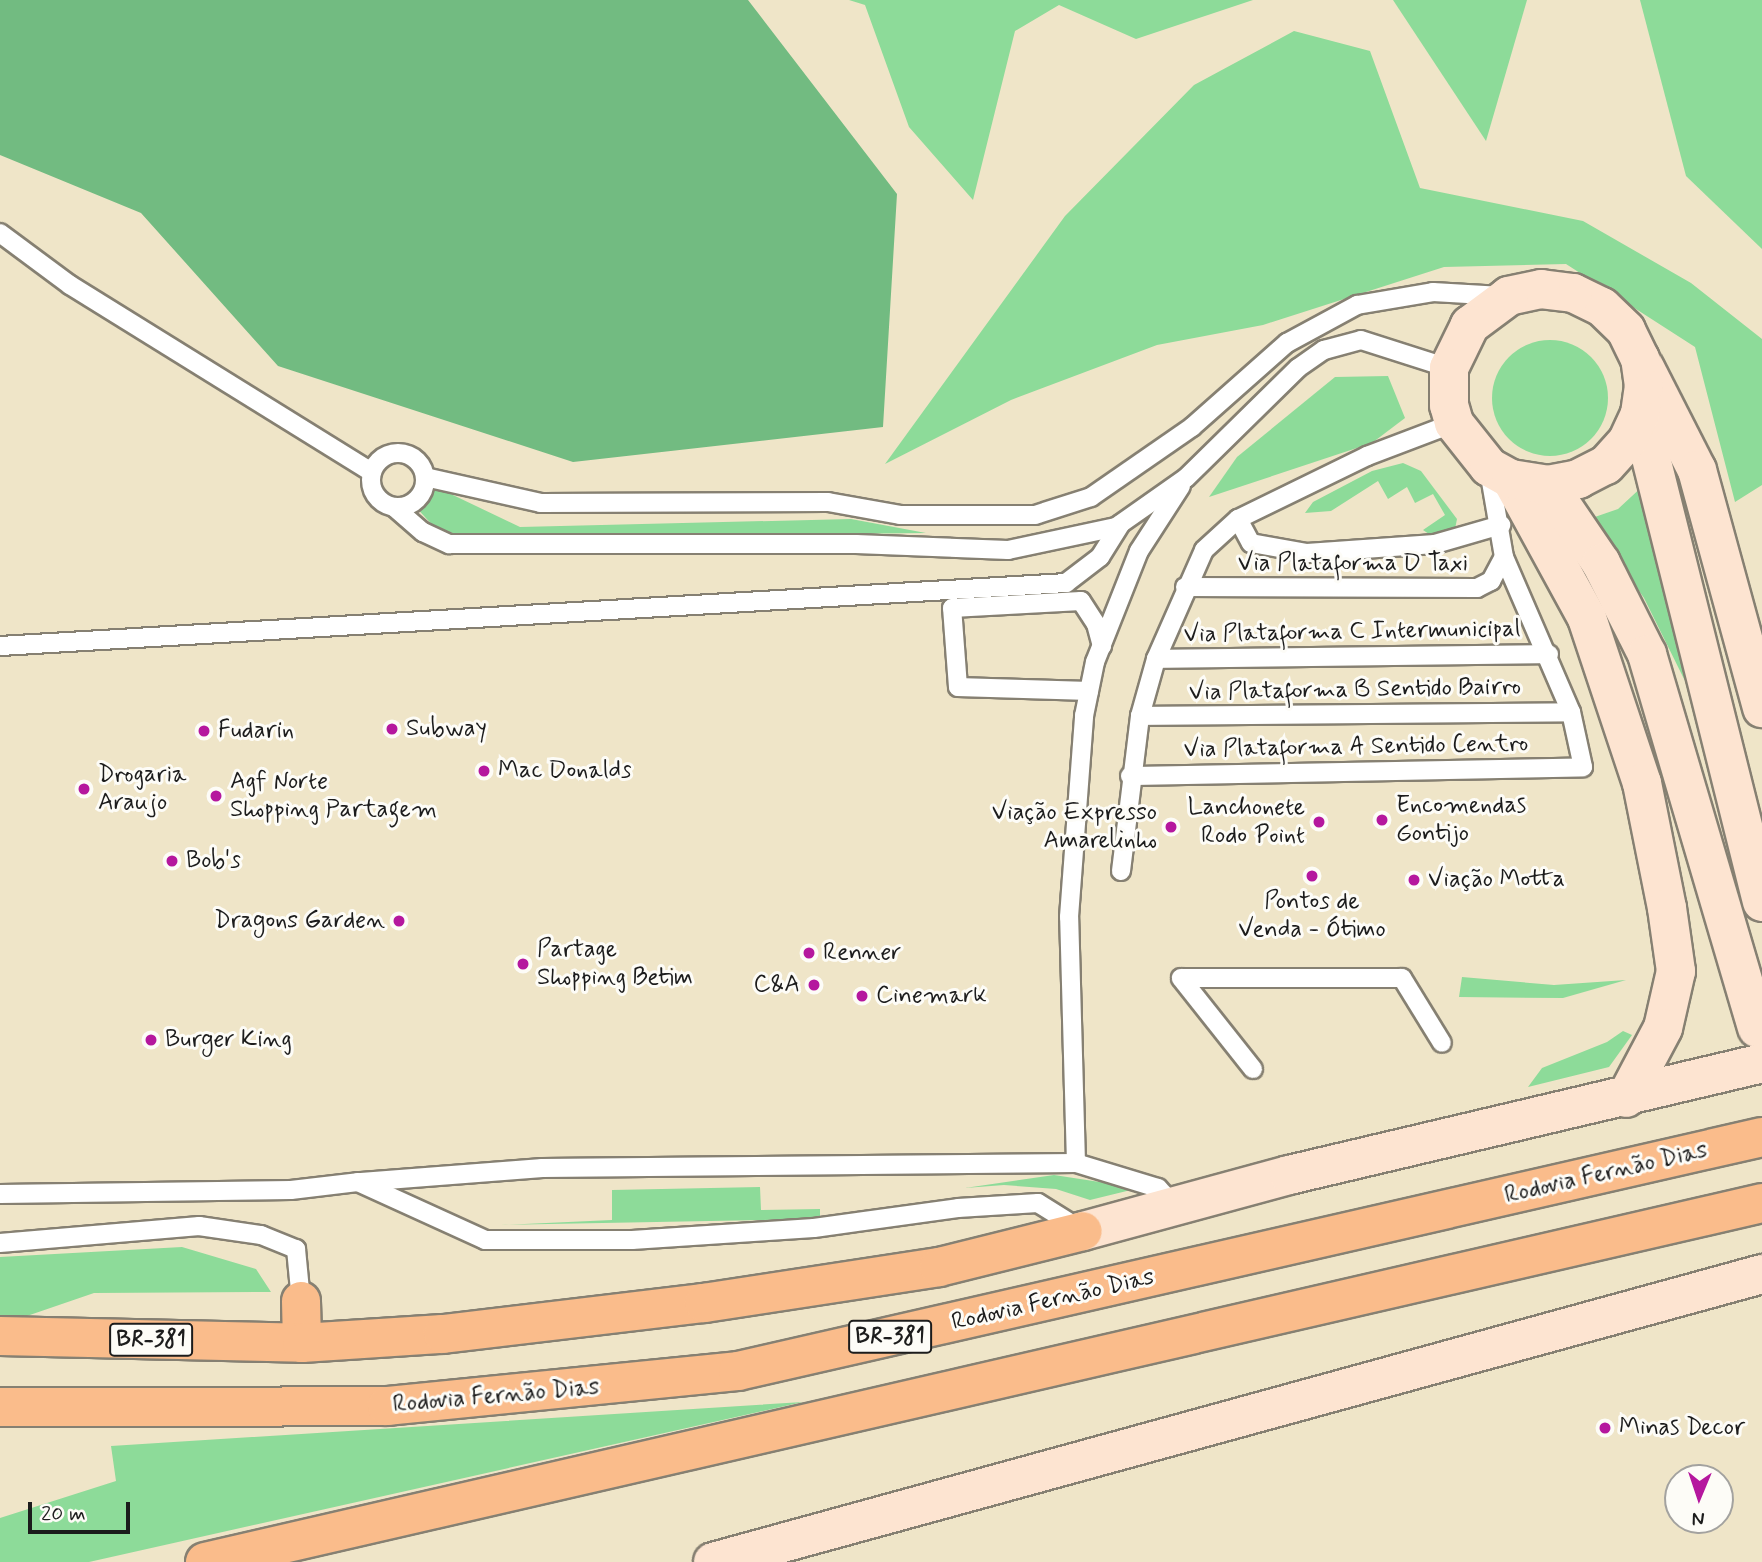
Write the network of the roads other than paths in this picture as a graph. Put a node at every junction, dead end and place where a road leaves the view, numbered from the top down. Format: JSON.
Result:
{"nodes":[{"id":1,"x":0,"y":233,"type":"edge"},
{"id":2,"x":1509,"y":296,"type":"junction"},
{"id":3,"x":1640,"y":359,"type":"junction"},
{"id":4,"x":1449,"y":368,"type":"junction"},
{"id":5,"x":1640,"y":414,"type":"junction"},
{"id":6,"x":1454,"y":423,"type":"junction"},
{"id":7,"x":372,"y":472,"type":"junction"},
{"id":8,"x":1500,"y":473,"type":"junction"},
{"id":9,"x":425,"y":477,"type":"junction"},
{"id":10,"x":1186,"y":478,"type":"junction"},
{"id":11,"x":1548,"y":485,"type":"junction"},
{"id":12,"x":394,"y":507,"type":"junction"},
{"id":13,"x":1238,"y":520,"type":"junction"},
{"id":14,"x":1121,"y":524,"type":"junction"},
{"id":15,"x":1501,"y":525,"type":"junction"},
{"id":16,"x":1504,"y":557,"type":"junction"},
{"id":17,"x":1185,"y":587,"type":"junction"},
{"id":18,"x":0,"y":646,"type":"edge"},
{"id":19,"x":1102,"y":646,"type":"junction"},
{"id":20,"x":1549,"y":654,"type":"junction"},
{"id":21,"x":1156,"y":659,"type":"junction"},
{"id":22,"x":1089,"y":691,"type":"junction"},
{"id":23,"x":1762,"y":708,"type":"edge"},
{"id":24,"x":1571,"y":712,"type":"junction"},
{"id":25,"x":1140,"y":716,"type":"junction"},
{"id":26,"x":1130,"y":776,"type":"junction"},
{"id":27,"x":1121,"y":871,"type":"dead end"},
{"id":28,"x":1762,"y":902,"type":"edge"},
{"id":29,"x":1442,"y":1043,"type":"dead end"},
{"id":30,"x":1759,"y":1045,"type":"edge"},
{"id":31,"x":1253,"y":1069,"type":"dead end"},
{"id":32,"x":1626,"y":1098,"type":"junction"},
{"id":33,"x":1762,"y":1137,"type":"edge"},
{"id":34,"x":1076,"y":1163,"type":"junction"},
{"id":35,"x":358,"y":1182,"type":"junction"},
{"id":36,"x":0,"y":1194,"type":"edge"},
{"id":37,"x":1762,"y":1203,"type":"edge"},
{"id":38,"x":1174,"y":1205,"type":"junction"},
{"id":39,"x":1083,"y":1231,"type":"junction"},
{"id":40,"x":0,"y":1243,"type":"edge"},
{"id":41,"x":1762,"y":1275,"type":"edge"},
{"id":42,"x":301,"y":1301,"type":"joint"},
{"id":43,"x":0,"y":1336,"type":"edge"},
{"id":44,"x":302,"y":1343,"type":"junction"},
{"id":45,"x":0,"y":1407,"type":"edge"},
{"id":46,"x":205,"y":1562,"type":"edge"},
{"id":47,"x":713,"y":1562,"type":"edge"}],
"edges":[{"from":1,"to":7,"type":"lane"},
{"from":2,"to":3,"type":"main road"},
{"from":2,"to":4,"type":"main road"},
{"from":2,"to":9,"type":"lane"},
{"from":3,"to":5,"type":"main road"},
{"from":3,"to":23,"type":"main road"},
{"from":4,"to":6,"type":"main road"},
{"from":4,"to":10,"type":"lane"},
{"from":5,"to":11,"type":"main road"},
{"from":5,"to":28,"type":"main road"},
{"from":6,"to":8,"type":"main road"},
{"from":6,"to":13,"type":"lane"},
{"from":7,"to":9,"type":"lane"},
{"from":7,"to":12,"type":"lane"},
{"from":8,"to":11,"type":"main road"},
{"from":8,"to":15,"type":"lane"},
{"from":8,"to":32,"type":"main road"},
{"from":9,"to":12,"type":"lane"},
{"from":10,"to":14,"type":"lane"},
{"from":10,"to":19,"type":"lane"},
{"from":11,"to":30,"type":"main road"},
{"from":12,"to":14,"type":"lane"},
{"from":13,"to":15,"type":"lane"},
{"from":13,"to":17,"type":"lane"},
{"from":14,"to":18,"type":"lane"},
{"from":15,"to":16,"type":"lane"},
{"from":16,"to":17,"type":"lane","name":"Via Plataforma D Taxi"},
{"from":16,"to":20,"type":"lane"},
{"from":17,"to":21,"type":"lane"},
{"from":19,"to":22,"type":"lane"},
{"from":19,"to":22,"type":"lane"},
{"from":20,"to":21,"type":"lane","name":"Via Plataforma C Intermunicipal"},
{"from":20,"to":24,"type":"lane"},
{"from":21,"to":25,"type":"lane"},
{"from":22,"to":34,"type":"lane"},
{"from":24,"to":25,"type":"lane","name":"Via Plataforma B Sentido Bairro"},
{"from":24,"to":26,"type":"lane","name":"Via Plataforma A Sentido Centro"},
{"from":25,"to":26,"type":"lane"},
{"from":26,"to":27,"type":"lane"},
{"from":29,"to":31,"type":"lane"},
{"from":30,"to":32,"type":"main road","number":"BR-381"},
{"from":32,"to":38,"type":"main road","number":"BR-381"},
{"from":33,"to":45,"type":"highway","name":"Rodovia Fernão Dias","number":"BR-381"},
{"from":34,"to":35,"type":"lane"},
{"from":34,"to":38,"type":"lane"},
{"from":35,"to":36,"type":"lane"},
{"from":35,"to":39,"type":"lane"},
{"from":37,"to":46,"type":"highway"},
{"from":38,"to":39,"type":"main road","number":"BR-381"},
{"from":39,"to":44,"type":"highway","number":"BR-381"},
{"from":40,"to":42,"type":"lane"},
{"from":41,"to":47,"type":"main road"},
{"from":42,"to":44,"type":"highway"},
{"from":43,"to":44,"type":"highway","number":"BR-381"}]}
